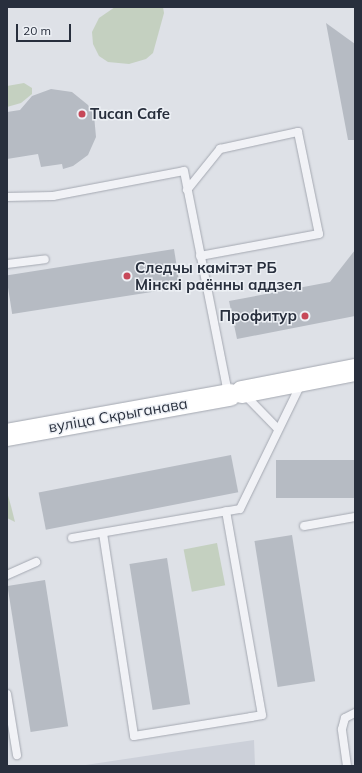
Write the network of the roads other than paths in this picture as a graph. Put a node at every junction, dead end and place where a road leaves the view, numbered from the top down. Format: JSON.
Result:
{"nodes":[{"id":1,"x":187,"y":190,"type":"junction"},
{"id":2,"x":7,"y":197,"type":"edge"},
{"id":3,"x":200,"y":256,"type":"junction"},
{"id":4,"x":45,"y":259,"type":"dead end"},
{"id":5,"x":7,"y":264,"type":"edge"},
{"id":6,"x":355,"y":370,"type":"edge"},
{"id":7,"x":303,"y":380,"type":"junction"},
{"id":8,"x":235,"y":393,"type":"junction"},
{"id":9,"x":278,"y":429,"type":"junction"},
{"id":10,"x":7,"y":435,"type":"edge"},
{"id":11,"x":226,"y":511,"type":"junction"},
{"id":12,"x":355,"y":517,"type":"edge"},
{"id":13,"x":304,"y":526,"type":"dead end"},
{"id":14,"x":103,"y":533,"type":"junction"},
{"id":15,"x":72,"y":538,"type":"dead end"},
{"id":16,"x":36,"y":562,"type":"dead end"},
{"id":17,"x":7,"y":575,"type":"edge"},
{"id":18,"x":7,"y":694,"type":"edge"},
{"id":19,"x":355,"y":713,"type":"edge"},
{"id":20,"x":17,"y":755,"type":"dead end"},
{"id":21,"x":347,"y":766,"type":"edge"}],
"edges":[{"from":1,"to":2,"type":"lane"},
{"from":1,"to":3,"type":"lane"},
{"from":1,"to":3,"type":"lane"},
{"from":3,"to":8,"type":"lane"},
{"from":4,"to":5,"type":"lane"},
{"from":6,"to":7,"type":"street","name":"вуліца Скрыганава"},
{"from":7,"to":8,"type":"street","name":"вуліца Скрыганава"},
{"from":7,"to":9,"type":"lane"},
{"from":8,"to":9,"type":"lane"},
{"from":8,"to":10,"type":"street","name":"вуліца Скрыганава"},
{"from":9,"to":11,"type":"lane"},
{"from":11,"to":14,"type":"lane"},
{"from":11,"to":14,"type":"lane"},
{"from":12,"to":13,"type":"lane"},
{"from":14,"to":15,"type":"lane"},
{"from":16,"to":17,"type":"lane"},
{"from":18,"to":20,"type":"lane"},
{"from":19,"to":21,"type":"lane"}]}
